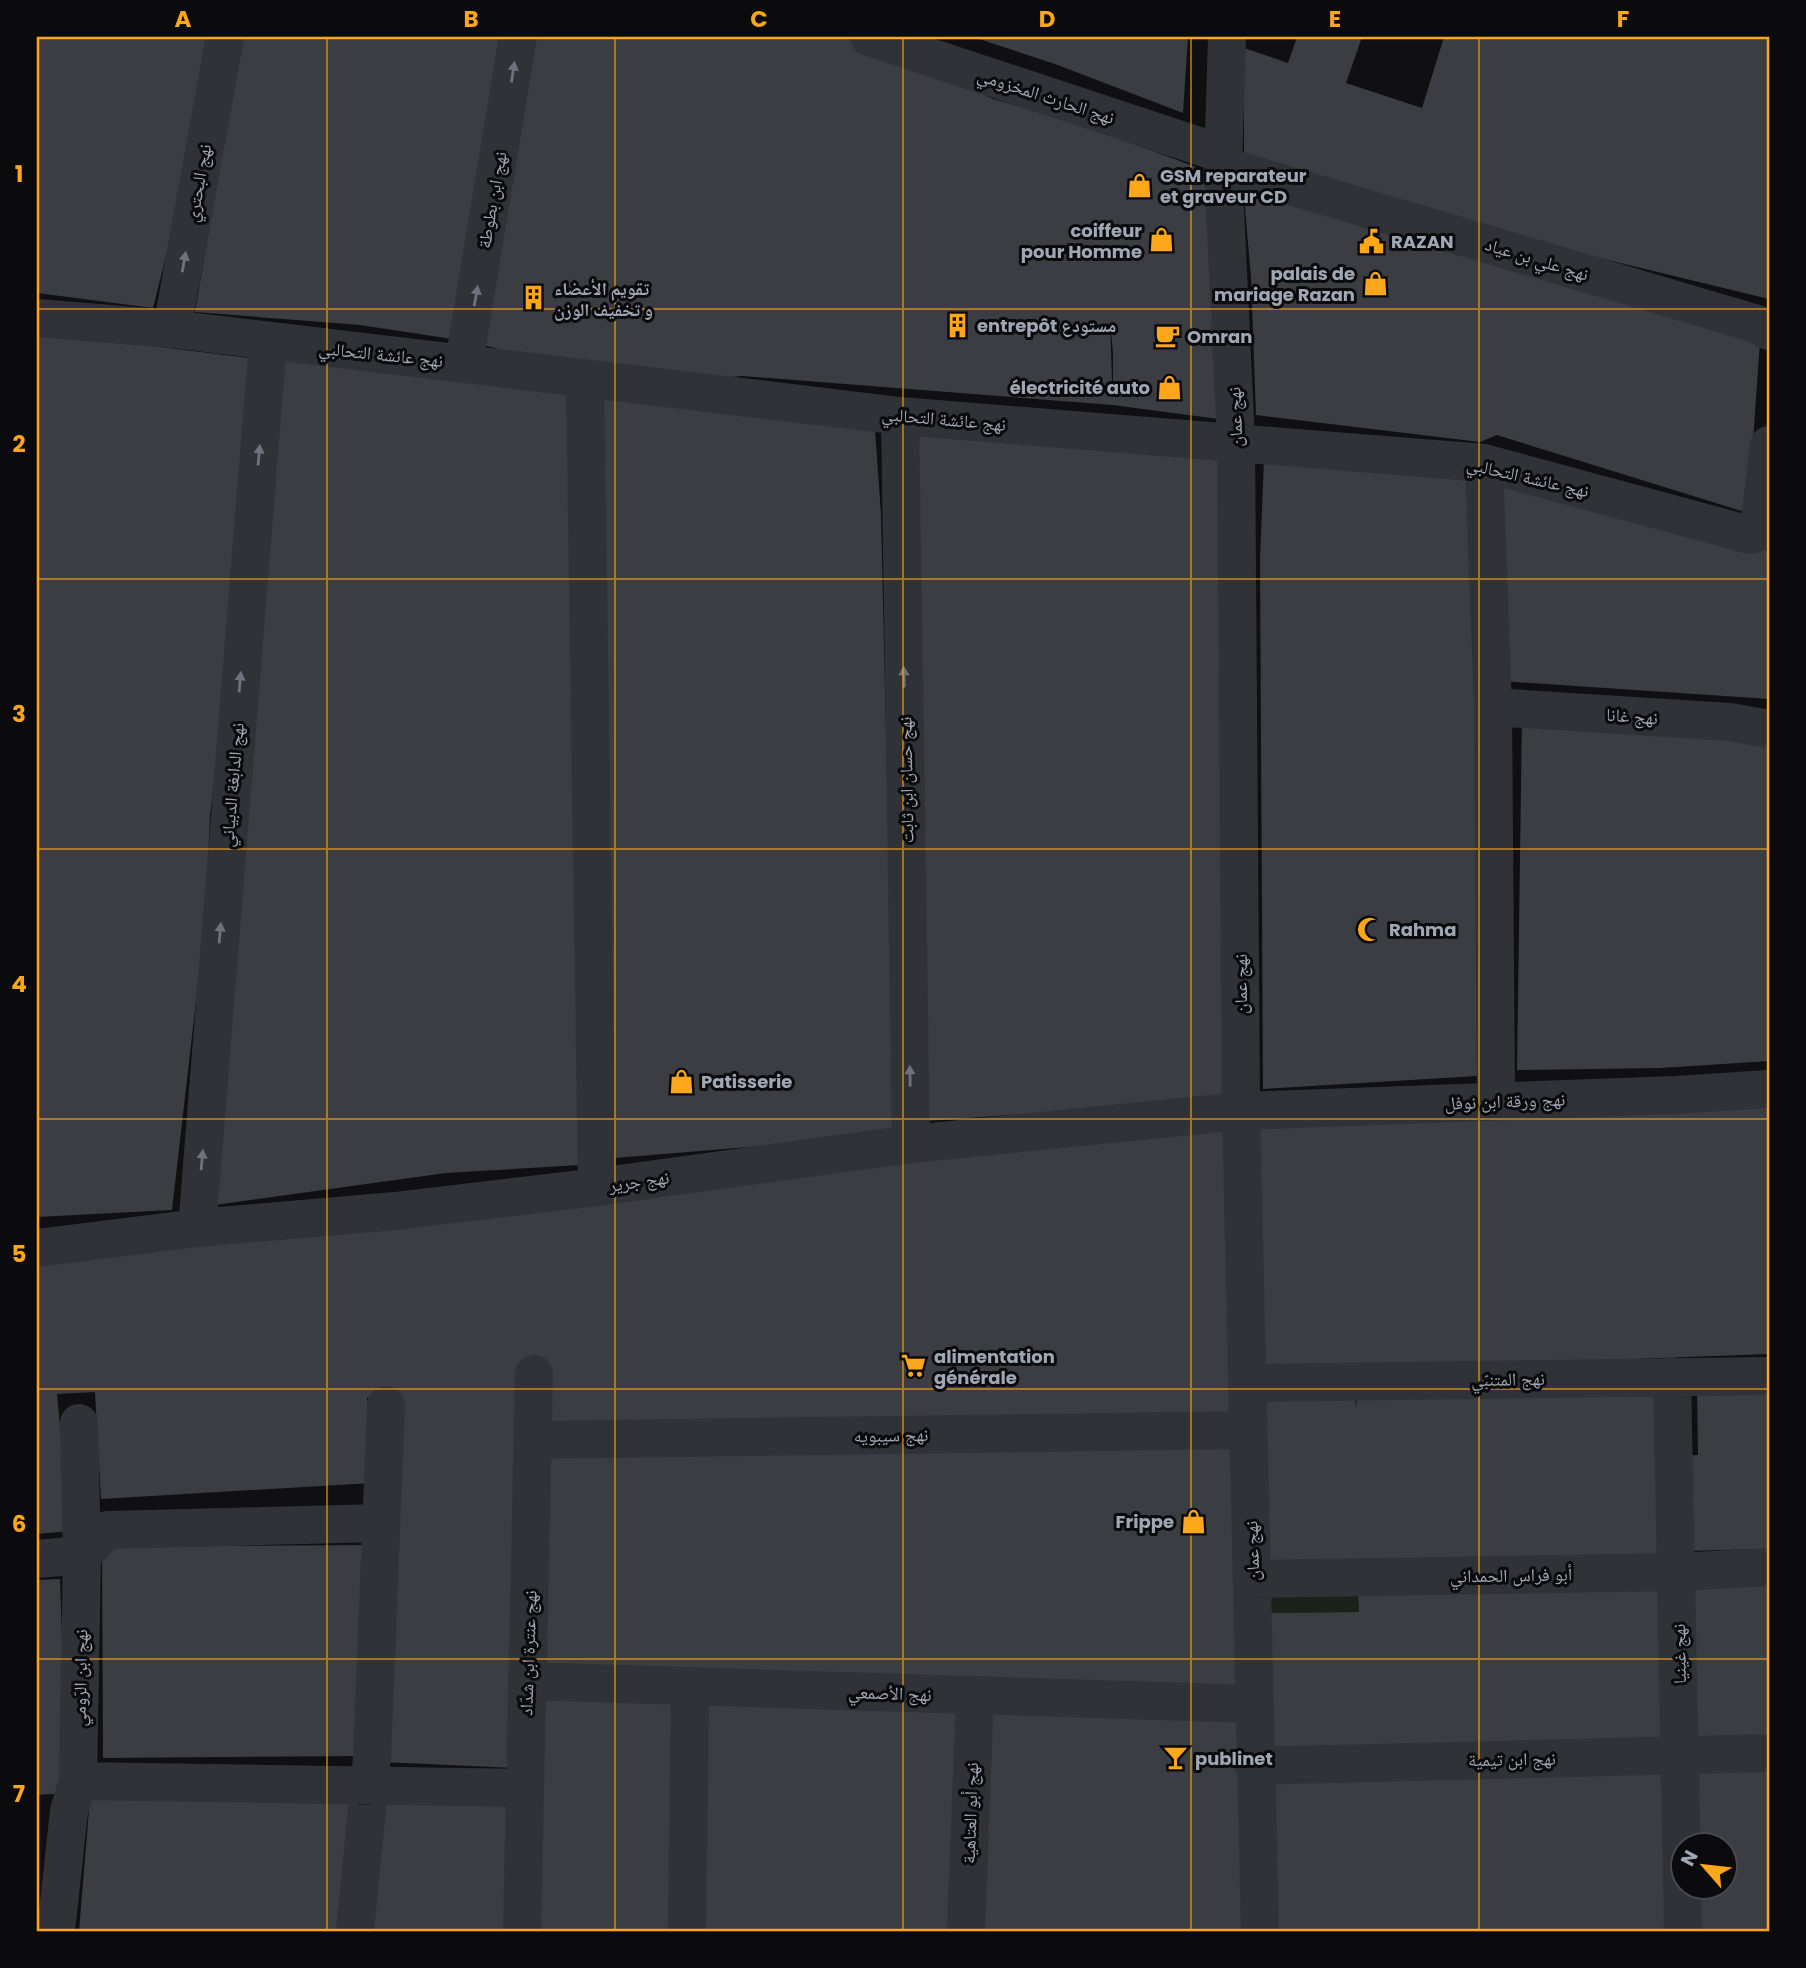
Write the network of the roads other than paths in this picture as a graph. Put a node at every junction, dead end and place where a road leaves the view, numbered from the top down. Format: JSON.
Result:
{"nodes":[{"id":1,"x":225,"y":37,"type":"edge"},
{"id":2,"x":519,"y":37,"type":"edge"},
{"id":3,"x":869,"y":37,"type":"edge"},
{"id":4,"x":1227,"y":37,"type":"edge"},
{"id":5,"x":1223,"y":160,"type":"junction"},
{"id":6,"x":37,"y":318,"type":"edge"},
{"id":7,"x":172,"y":329,"type":"junction"},
{"id":8,"x":1769,"y":331,"type":"edge"},
{"id":9,"x":268,"y":342,"type":"junction"},
{"id":10,"x":464,"y":363,"type":"junction"},
{"id":11,"x":585,"y":380,"type":"junction"},
{"id":12,"x":900,"y":416,"type":"junction"},
{"id":13,"x":1236,"y":441,"type":"junction"},
{"id":14,"x":1769,"y":445,"type":"edge"},
{"id":15,"x":1484,"y":463,"type":"junction"},
{"id":16,"x":1493,"y":707,"type":"junction"},
{"id":17,"x":1769,"y":729,"type":"edge"},
{"id":18,"x":1769,"y":1088,"type":"edge"},
{"id":19,"x":1496,"y":1100,"type":"junction"},
{"id":20,"x":1241,"y":1111,"type":"junction"},
{"id":21,"x":911,"y":1144,"type":"junction"},
{"id":22,"x":597,"y":1187,"type":"junction"},
{"id":23,"x":197,"y":1228,"type":"junction"},
{"id":24,"x":37,"y":1248,"type":"edge"},
{"id":25,"x":534,"y":1374,"type":"dead end"},
{"id":26,"x":1672,"y":1376,"type":"junction"},
{"id":27,"x":1769,"y":1376,"type":"edge"},
{"id":28,"x":1248,"y":1383,"type":"junction"},
{"id":29,"x":386,"y":1405,"type":"dead end"},
{"id":30,"x":79,"y":1423,"type":"dead end"},
{"id":31,"x":1247,"y":1430,"type":"junction"},
{"id":32,"x":535,"y":1440,"type":"junction"},
{"id":33,"x":380,"y":1522,"type":"junction"},
{"id":34,"x":82,"y":1555,"type":"junction"},
{"id":35,"x":37,"y":1559,"type":"edge"},
{"id":36,"x":1769,"y":1567,"type":"edge"},
{"id":37,"x":1677,"y":1572,"type":"junction"},
{"id":38,"x":1253,"y":1579,"type":"junction"},
{"id":39,"x":527,"y":1681,"type":"junction"},
{"id":40,"x":690,"y":1686,"type":"junction"},
{"id":41,"x":975,"y":1695,"type":"junction"},
{"id":42,"x":1253,"y":1704,"type":"junction"},
{"id":43,"x":1769,"y":1753,"type":"edge"},
{"id":44,"x":1681,"y":1755,"type":"junction"},
{"id":45,"x":1254,"y":1766,"type":"junction"},
{"id":46,"x":369,"y":1786,"type":"junction"},
{"id":47,"x":524,"y":1788,"type":"junction"},
{"id":48,"x":61,"y":1801,"type":"edge"},
{"id":49,"x":55,"y":1931,"type":"edge"},
{"id":50,"x":355,"y":1931,"type":"edge"},
{"id":51,"x":522,"y":1931,"type":"edge"},
{"id":52,"x":687,"y":1931,"type":"edge"},
{"id":53,"x":966,"y":1931,"type":"edge"},
{"id":54,"x":1260,"y":1931,"type":"edge"},
{"id":55,"x":1683,"y":1931,"type":"edge"}],
"edges":[{"from":7,"to":1,"type":"street","name":"نهج البحتري","one_way":true},
{"from":10,"to":2,"type":"street","name":"نهج ابن بطوطة","one_way":true},
{"from":3,"to":5,"type":"street","name":"نهج الحارث المخزومي"},
{"from":4,"to":5,"type":"street","name":"نهج عمان"},
{"from":5,"to":8,"type":"street","name":"نهج علي بن عياد"},
{"from":5,"to":13,"type":"street","name":"نهج عمان"},
{"from":6,"to":7,"type":"street","name":"نهج عائشة التحالبي"},
{"from":7,"to":9,"type":"street","name":"نهج عائشة التحالبي"},
{"from":9,"to":10,"type":"street","name":"نهج عائشة التحالبي"},
{"from":23,"to":9,"type":"street","name":"نهج الدابغة الدبياني","one_way":true},
{"from":10,"to":11,"type":"street","name":"نهج عائشة التحالبي"},
{"from":11,"to":12,"type":"street","name":"نهج عائشة التحالبي"},
{"from":11,"to":22,"type":"street"},
{"from":12,"to":13,"type":"street","name":"نهج عائشة التحالبي"},
{"from":21,"to":12,"type":"street","name":"نهج حسان ابن ثابت","one_way":true},
{"from":13,"to":15,"type":"street","name":"نهج عائشة التحالبي"},
{"from":13,"to":20,"type":"street","name":"نهج عمان"},
{"from":14,"to":15,"type":"street","name":"نهج عائشة التحالبي"},
{"from":15,"to":16,"type":"street"},
{"from":16,"to":17,"type":"street","name":"نهج غانا"},
{"from":16,"to":19,"type":"street"},
{"from":18,"to":19,"type":"street","name":"نهج ورقة ابن نوفل"},
{"from":19,"to":20,"type":"street","name":"نهج ورقة ابن نوفل"},
{"from":20,"to":21,"type":"street","name":"نهج جرير"},
{"from":20,"to":28,"type":"street","name":"نهج عمان"},
{"from":21,"to":22,"type":"street","name":"نهج جرير"},
{"from":22,"to":23,"type":"street","name":"نهج جرير"},
{"from":23,"to":24,"type":"street","name":"نهج جرير"},
{"from":25,"to":32,"type":"street","name":"نهج عنترة ابن شدّاد"},
{"from":26,"to":27,"type":"street","name":"نهج المتنبّي"},
{"from":26,"to":28,"type":"street","name":"نهج المتنبّي"},
{"from":26,"to":37,"type":"street","name":"نهج غينيا"},
{"from":28,"to":31,"type":"street","name":"نهج عمان"},
{"from":29,"to":33,"type":"street"},
{"from":30,"to":34,"type":"street","name":"نهج ابن الرّومي"},
{"from":31,"to":32,"type":"street","name":"نهج سيبويه"},
{"from":31,"to":38,"type":"street","name":"نهج عمان"},
{"from":32,"to":39,"type":"street","name":"نهج عنترة ابن شدّاد"},
{"from":33,"to":34,"type":"street"},
{"from":33,"to":46,"type":"street"},
{"from":34,"to":35,"type":"street"},
{"from":34,"to":48,"type":"street","name":"نهج ابن الرّومي"},
{"from":36,"to":37,"type":"street","name":"أبو فراس الحمداني"},
{"from":37,"to":38,"type":"street","name":"أبو فراس الحمداني"},
{"from":37,"to":44,"type":"street","name":"نهج غينيا"},
{"from":38,"to":42,"type":"street","name":"نهج عمان"},
{"from":39,"to":40,"type":"street","name":"نهج الأصمعي"},
{"from":39,"to":47,"type":"street","name":"نهج عنترة ابن شدّاد"},
{"from":40,"to":41,"type":"street","name":"نهج الأصمعي"},
{"from":40,"to":52,"type":"street"},
{"from":41,"to":42,"type":"street","name":"نهج الأصمعي"},
{"from":41,"to":53,"type":"street","name":"نهج أبو العتاهية"},
{"from":42,"to":45,"type":"street","name":"نهج عمان"},
{"from":43,"to":44,"type":"street","name":"نهج ابن تيمية"},
{"from":44,"to":45,"type":"street","name":"نهج ابن تيمية"},
{"from":44,"to":55,"type":"street","name":"نهج غينيا"},
{"from":45,"to":54,"type":"street","name":"نهج عمان"},
{"from":46,"to":47,"type":"street"},
{"from":46,"to":48,"type":"street"},
{"from":46,"to":50,"type":"street"},
{"from":47,"to":51,"type":"street","name":"نهج عنترة ابن شدّاد"},
{"from":48,"to":49,"type":"street","name":"نهج ابن الرّومي"}]}
